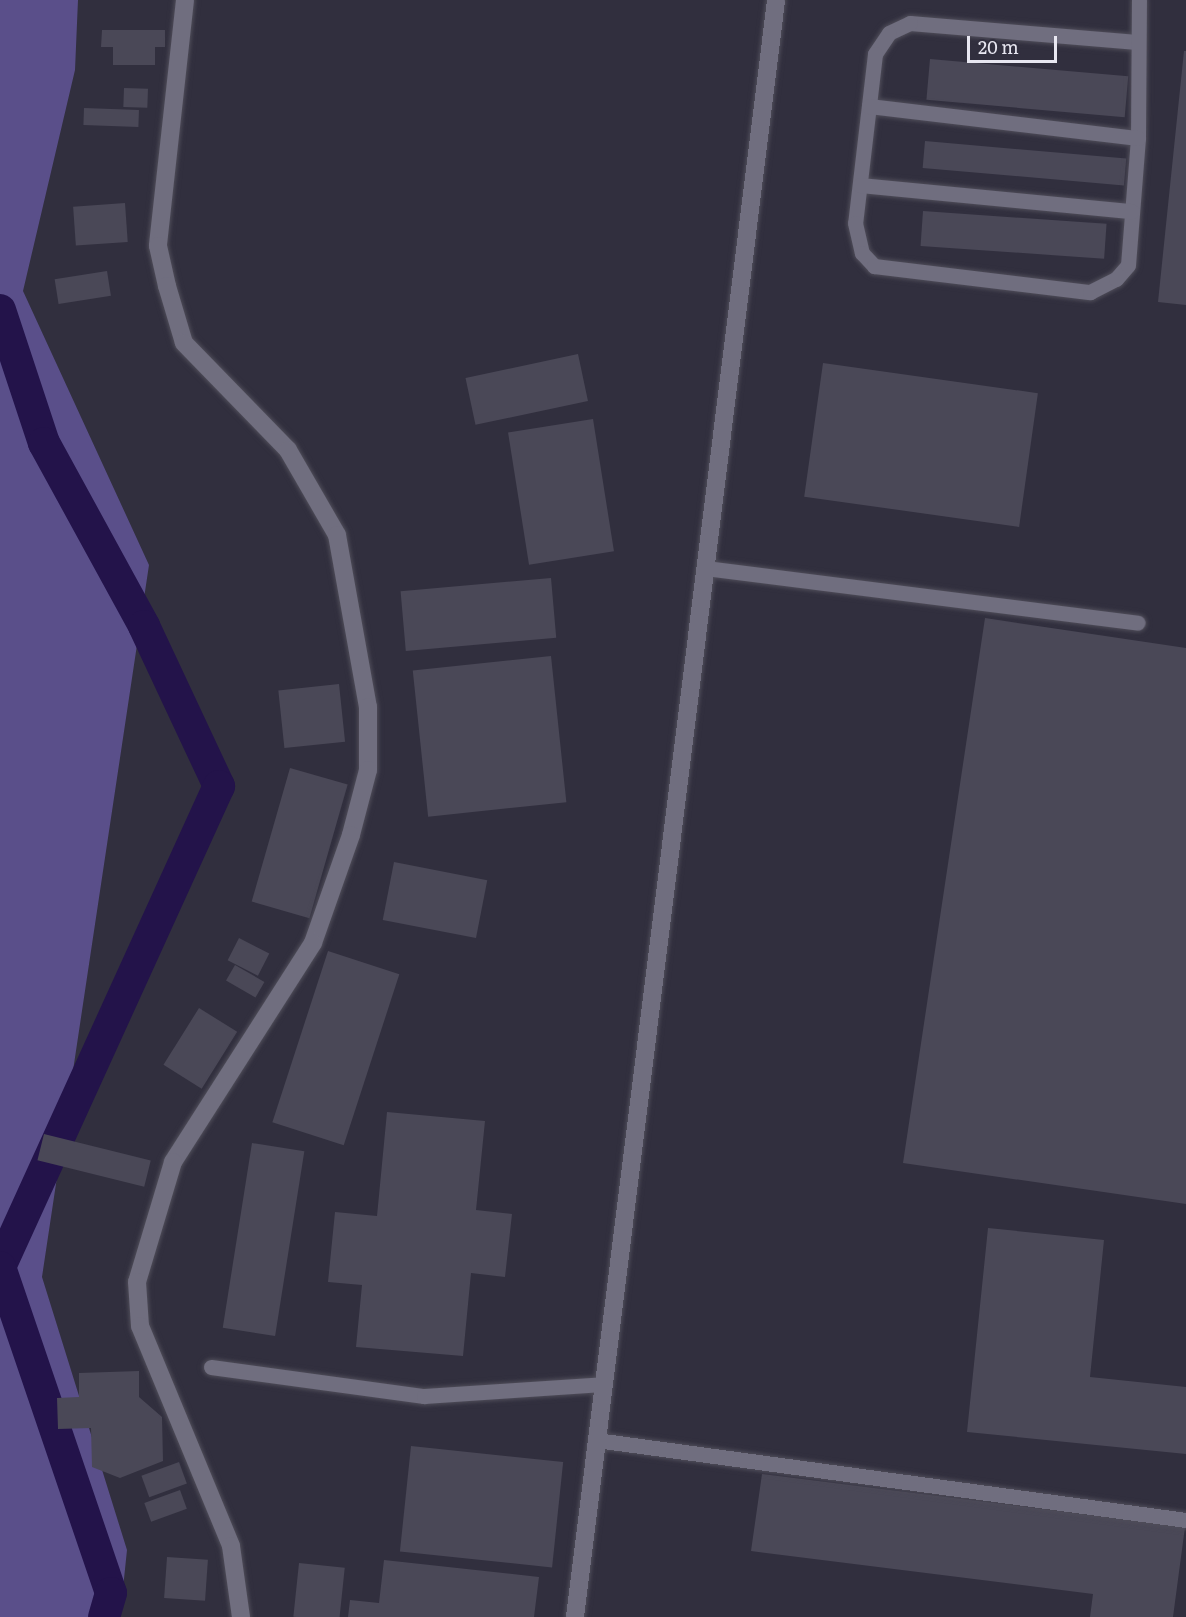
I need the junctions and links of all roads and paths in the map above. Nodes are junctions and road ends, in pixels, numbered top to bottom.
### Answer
1 (185, 0) edge
2 (776, 0) edge
3 (1138, 0) edge
4 (1137, 42) junction
5 (869, 106) junction
6 (1138, 138) junction
7 (860, 185) junction
8 (1132, 211) junction
9 (705, 568) junction
10 (1138, 623) dead end
11 (212, 1367) dead end
12 (603, 1384) junction
13 (596, 1440) junction
14 (1186, 1520) edge
15 (241, 1617) edge
16 (575, 1617) edge

1 - 15 street
2 - 9 street
3 - 4 lane
4 - 5 lane
4 - 6 lane
5 - 6 lane
5 - 7 lane
6 - 8 lane
7 - 8 lane
7 - 8 lane
9 - 10 lane
9 - 12 street
11 - 12 lane
12 - 13 street
13 - 14 lane
13 - 16 street

